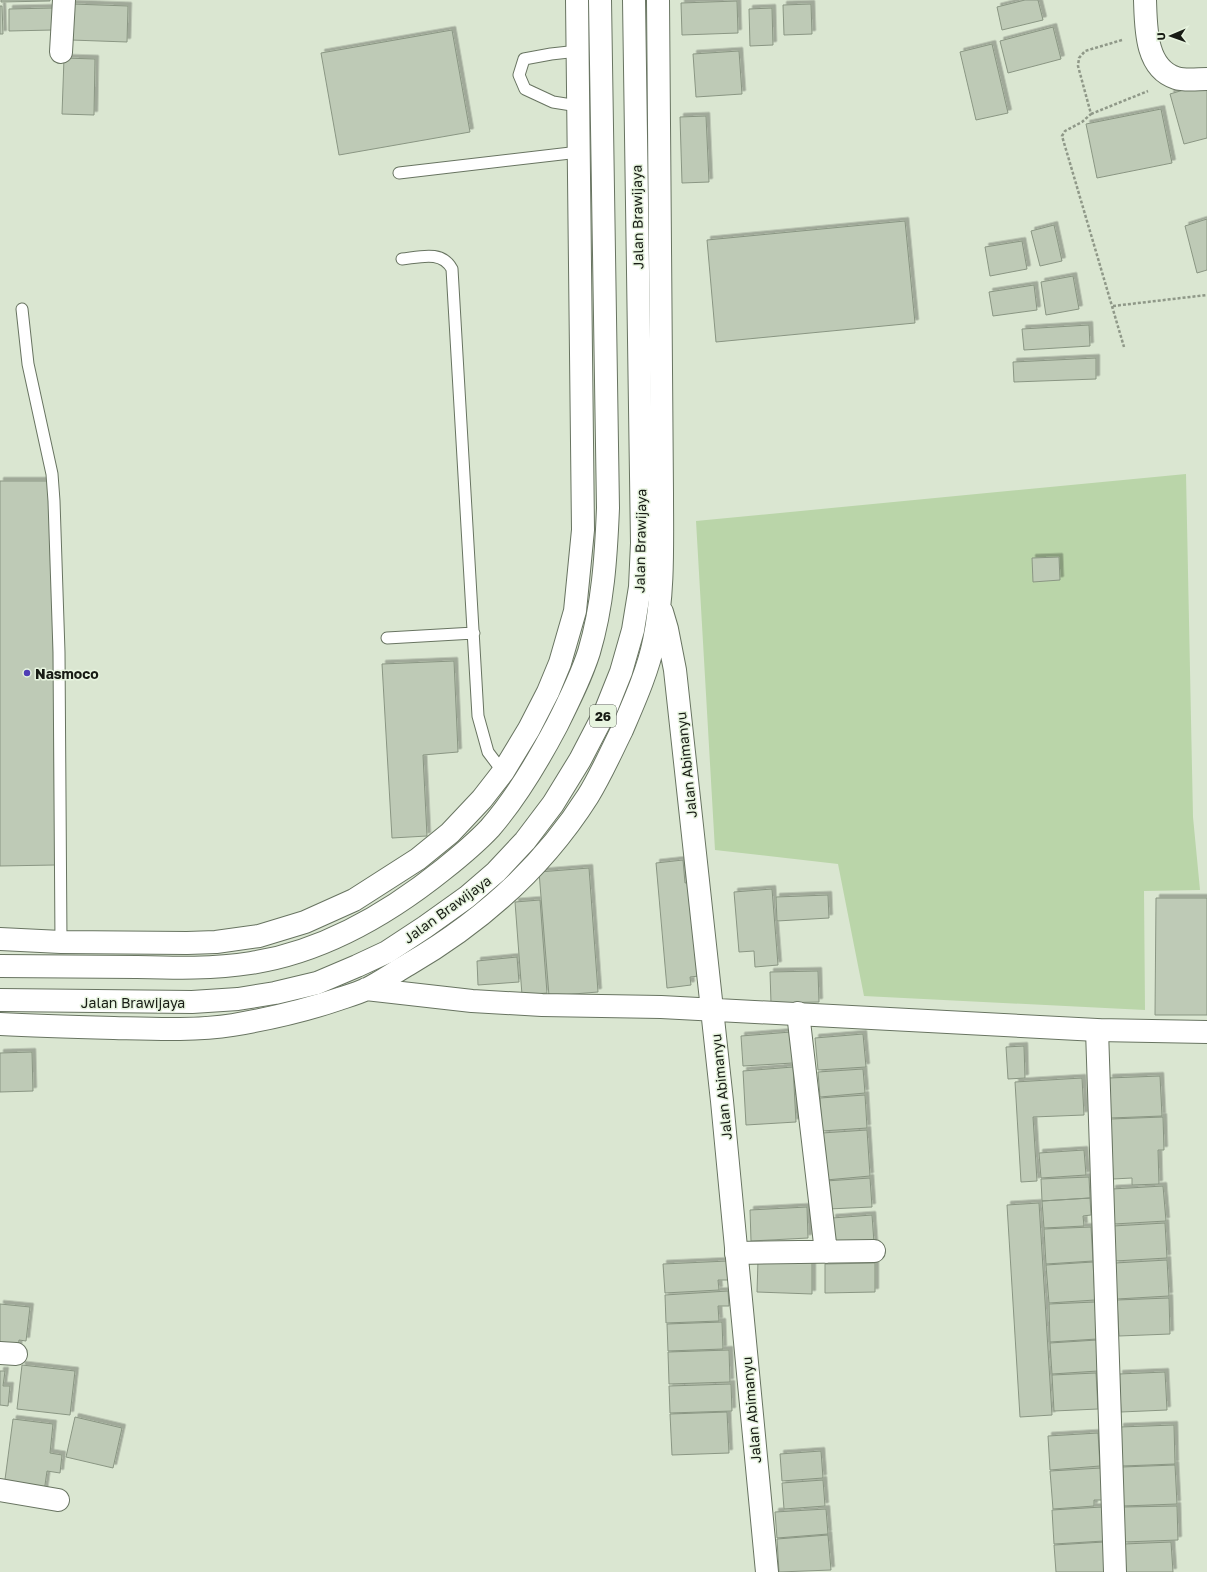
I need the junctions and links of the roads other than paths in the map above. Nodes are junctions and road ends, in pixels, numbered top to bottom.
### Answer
1 (64, 0) edge
2 (577, 0) edge
3 (600, 0) edge
4 (634, 0) edge
5 (658, 0) edge
6 (1145, 0) edge
7 (578, 51) junction
8 (61, 52) dead end
9 (1207, 79) edge
10 (578, 106) junction
11 (579, 152) junction
12 (399, 173) dead end
13 (402, 258) dead end
14 (22, 309) dead end
15 (660, 605) junction
16 (474, 633) junction
17 (387, 638) dead end
18 (503, 772) junction
19 (0, 939) edge
20 (61, 942) junction
21 (0, 966) edge
22 (366, 989) junction
23 (0, 1000) edge
24 (713, 1011) junction
25 (798, 1013) junction
26 (0, 1024) edge
27 (1097, 1030) junction
28 (1207, 1032) edge
29 (874, 1251) dead end
30 (826, 1252) junction
31 (736, 1253) junction
32 (0, 1490) edge
33 (58, 1500) dead end
34 (767, 1572) edge
35 (1115, 1572) edge

1 - 8 main road
2 - 7 main road
3 - 21 main road, 26
4 - 23 main road, Jalan Brawijaya / 26
5 - 15 main road
6 - 9 main road
7 - 10 main road
7 - 10 lane
10 - 11 main road
11 - 12 lane
11 - 18 main road
13 - 16 lane
14 - 20 lane
15 - 22 main road
15 - 24 main road, Jalan Abimanyu
16 - 17 lane
16 - 18 lane
18 - 20 main road
19 - 20 main road
22 - 24 main road
22 - 26 main road
24 - 25 main road
24 - 31 main road, Jalan Abimanyu
25 - 27 main road
25 - 30 main road
27 - 28 main road
27 - 35 main road
29 - 30 main road
30 - 31 main road
31 - 34 main road, Jalan Abimanyu
32 - 33 main road

